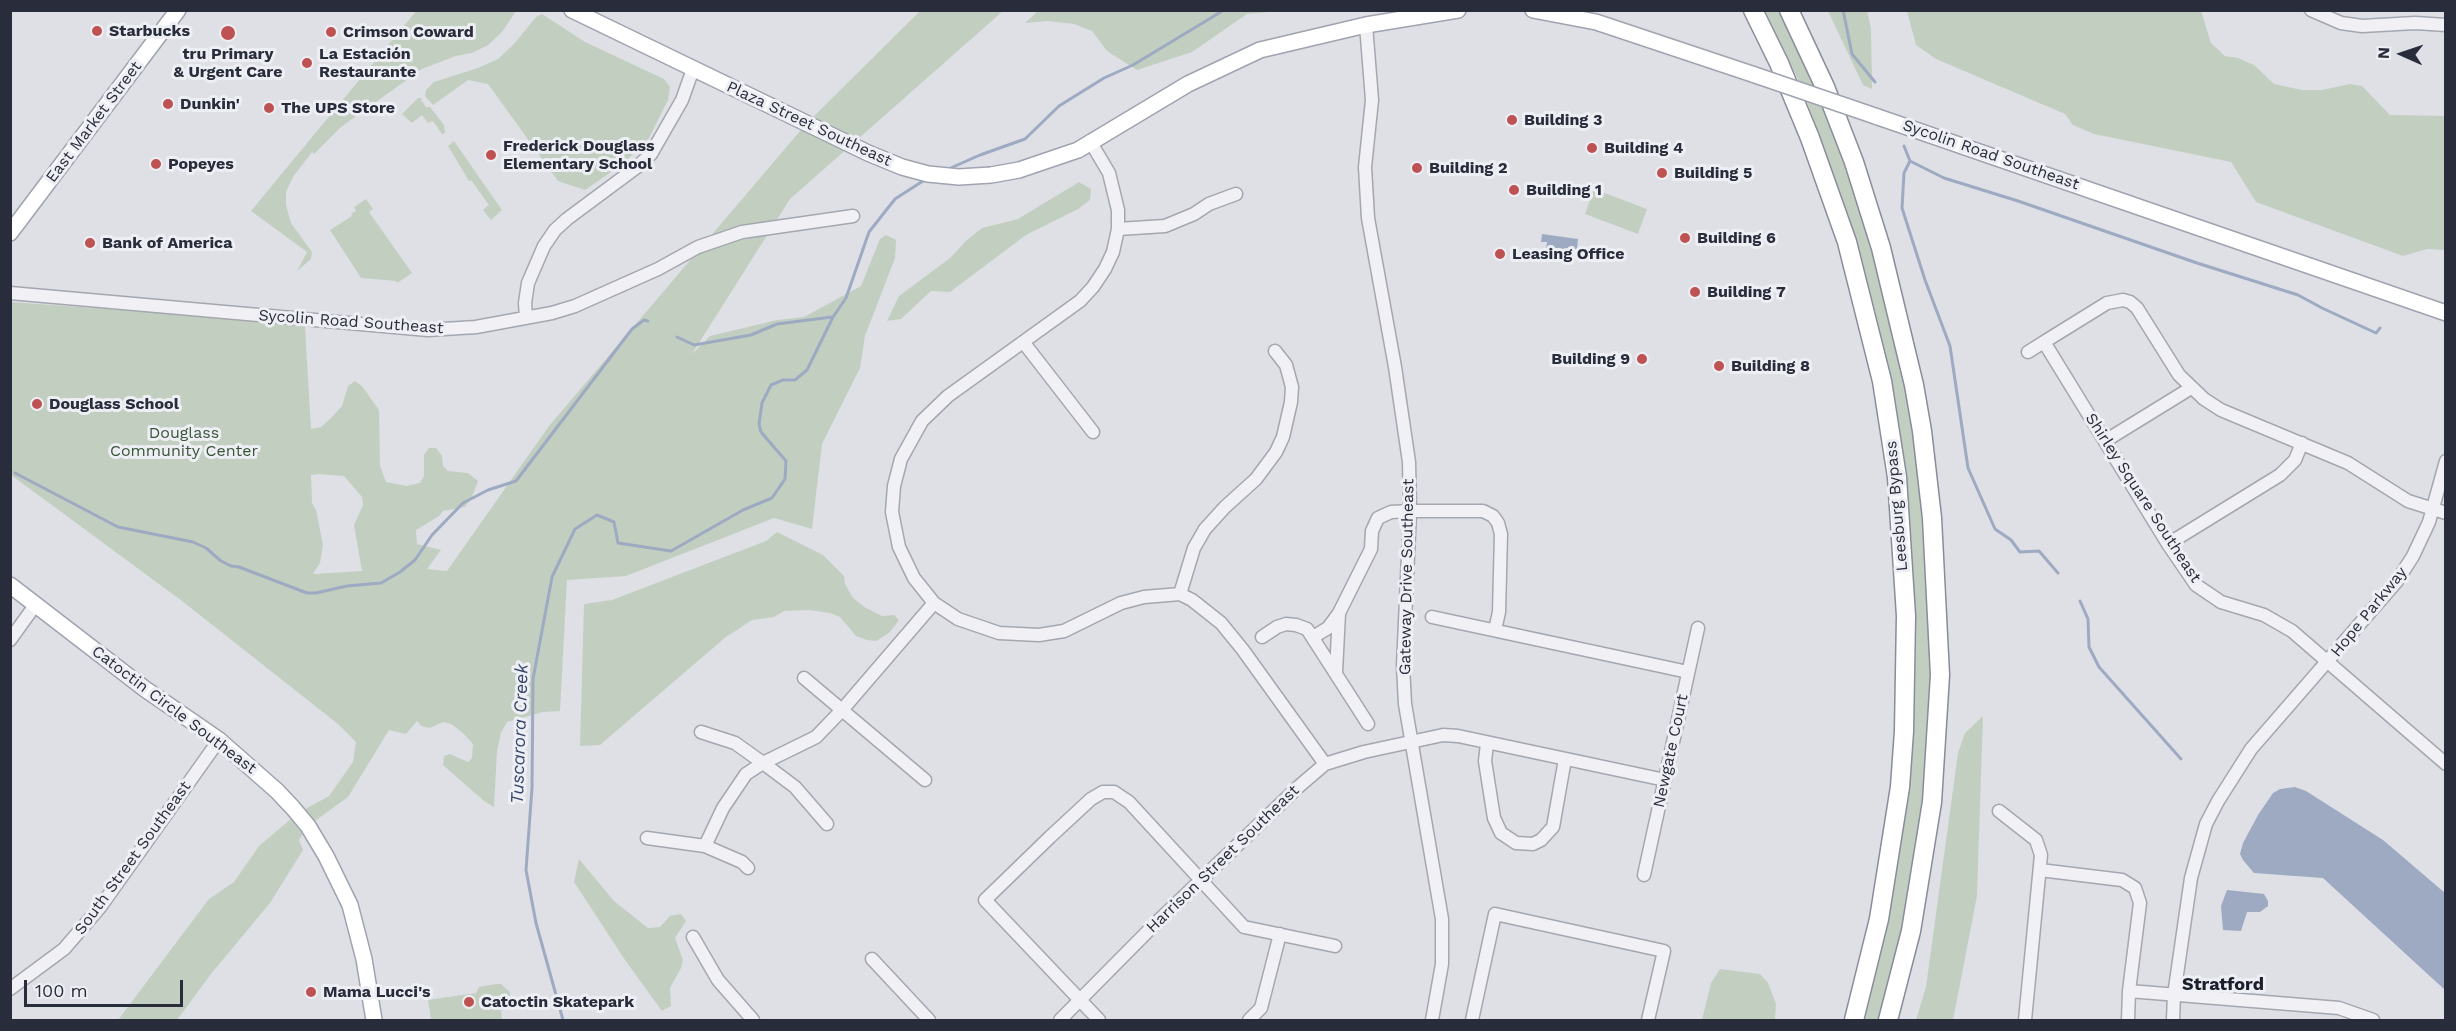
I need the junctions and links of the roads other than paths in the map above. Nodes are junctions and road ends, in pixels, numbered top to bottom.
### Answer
1 (178, 10) edge
2 (572, 10) edge
3 (1458, 10) edge
4 (1533, 10) edge
5 (1753, 10) edge
6 (1789, 10) edge
7 (2311, 10) edge
8 (1366, 25) junction
9 (2445, 25) edge
10 (693, 69) junction
11 (1090, 141) junction
12 (1236, 194) dead end
13 (853, 216) dead end
14 (1118, 229) junction
15 (10, 233) edge
16 (10, 293) edge
17 (2445, 313) edge
18 (526, 318) junction
19 (2044, 342) junction
20 (1024, 343) junction
21 (1275, 351) dead end
22 (2028, 352) dead end
23 (2191, 388) junction
24 (1093, 432) dead end
25 (2105, 441) junction
26 (2302, 443) junction
27 (2445, 461) edge
28 (1410, 511) junction
29 (2440, 512) edge
30 (2168, 544) junction
31 (10, 585) edge
32 (1180, 594) junction
33 (934, 603) junction
34 (36, 604) junction
35 (1339, 613) junction
36 (1431, 617) dead end
37 (1698, 628) dead end
38 (1495, 630) junction
39 (1313, 637) junction
40 (1262, 638) dead end
41 (10, 640) edge
42 (2328, 662) junction
43 (1336, 672) junction
44 (1688, 672) junction
45 (804, 678) dead end
46 (842, 710) junction
47 (1368, 724) dead end
48 (701, 732) dead end
49 (219, 740) junction
50 (1412, 742) junction
51 (1487, 744) junction
52 (1565, 759) junction
53 (763, 763) junction
54 (1325, 764) junction
55 (2445, 764) edge
56 (926, 780) dead end
57 (1665, 780) junction
58 (1999, 811) dead end
59 (827, 824) dead end
60 (647, 838) dead end
61 (705, 846) junction
62 (748, 868) dead end
63 (2040, 870) junction
64 (1644, 875) dead end
65 (1202, 879) junction
66 (1280, 934) junction
67 (693, 937) dead end
68 (1335, 946) dead end
69 (872, 959) dead end
70 (10, 989) edge
71 (2129, 992) junction
72 (2174, 994) junction
73 (1080, 1001) junction
74 (374, 1020) edge
75 (753, 1020) edge
76 (929, 1020) edge
77 (1060, 1020) edge
78 (1099, 1020) edge
79 (1249, 1020) edge
80 (1432, 1020) edge
81 (1472, 1020) edge
82 (1648, 1020) edge
83 (1854, 1020) edge
84 (1888, 1020) edge
85 (2025, 1020) edge
86 (2128, 1020) edge
87 (2173, 1020) edge
88 (2373, 1020) edge

1 - 15 main road, East Market Street
2 - 10 main road, Plaza Street Southeast
3 - 8 main road
4 - 17 main road, Sycolin Road Southeast, bridge
5 - 83 highway, Leesburg Bypass
6 - 84 highway, Leesburg Bypass
7 - 9 street
8 - 11 main road
8 - 28 street, Gateway Drive Southeast
10 - 11 main road, Plaza Street Southeast
10 - 18 street
11 - 14 street
12 - 14 street
13 - 18 street, Sycolin Road Southeast
14 - 20 street
16 - 18 street, Sycolin Road Southeast
19 - 22 street
19 - 23 street
19 - 25 street, Shirley Square Southeast
20 - 24 street
20 - 33 street
21 - 32 street
23 - 25 street
23 - 26 street
25 - 30 street, Shirley Square Southeast
26 - 29 street
26 - 30 street
27 - 29 street, Hope Parkway
28 - 35 street
28 - 38 street
28 - 50 street, Gateway Drive Southeast
29 - 42 street, Hope Parkway
30 - 42 street, Shirley Square Southeast
31 - 34 main road, Catoctin Circle Southeast
32 - 33 street
32 - 54 street
33 - 46 street
34 - 41 street
34 - 49 main road, Catoctin Circle Southeast
35 - 39 street
35 - 43 street
36 - 38 street
37 - 44 street, Newgate Court
38 - 44 street
39 - 40 street
39 - 43 street
42 - 55 street, Shirley Square Southeast
42 - 72 street, Hope Parkway
43 - 47 street
44 - 57 street, Newgate Court
45 - 46 street
46 - 53 street
46 - 56 street
48 - 53 street
49 - 70 street, South Street Southeast
49 - 74 main road, Catoctin Circle Southeast
50 - 51 street, Harrison Street Southeast
50 - 54 street, Harrison Street Southeast
50 - 80 street, Gateway Drive Southeast
51 - 52 street, Harrison Street Southeast
51 - 52 street
52 - 57 street, Harrison Street Southeast
53 - 59 street
53 - 61 street
54 - 65 street, Harrison Street Southeast
57 - 64 street, Newgate Court
58 - 63 street
60 - 61 street
61 - 62 street
63 - 71 street
63 - 85 street
65 - 66 street
65 - 73 street, Harrison Street Southeast
65 - 73 street
66 - 68 street
66 - 79 street
67 - 75 street
69 - 76 street
71 - 72 street
71 - 86 street
72 - 87 street, Hope Parkway
72 - 88 street
73 - 77 street, Harrison Street Southeast
73 - 78 street
81 - 82 street

